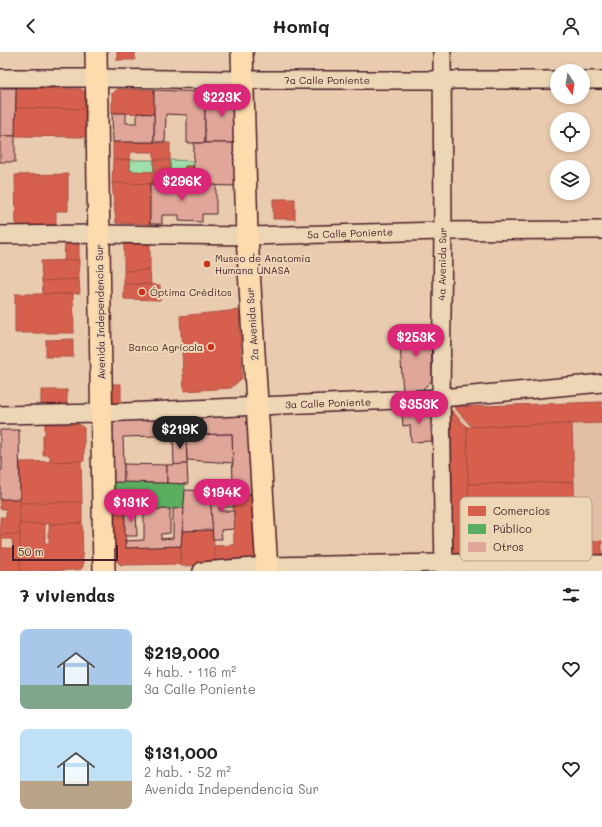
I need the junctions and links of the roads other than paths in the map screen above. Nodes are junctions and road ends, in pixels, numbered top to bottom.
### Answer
1 (96, 52) edge
2 (242, 52) edge
3 (442, 52) edge
4 (0, 78) edge
5 (97, 78) junction
6 (242, 80) junction
7 (442, 80) junction
8 (550, 80) edge
9 (590, 80) edge
10 (602, 80) edge
11 (602, 230) edge
12 (443, 231) junction
13 (99, 234) junction
14 (0, 236) edge
15 (247, 236) junction
16 (602, 383) edge
17 (441, 398) junction
18 (258, 406) junction
19 (101, 413) junction
20 (0, 415) edge
21 (602, 564) edge
22 (444, 567) edge
23 (267, 569) edge
24 (104, 571) edge
25 (202, 571) edge

1 - 5 main road, Avenida Independencia Sur
2 - 6 main road, 2a Avenida Sur
3 - 7 street, 4a Avenida Sur
4 - 5 street, 7a Calle Poniente
5 - 6 street, 7a Calle Poniente
5 - 13 main road, Avenida Independencia Sur
6 - 7 street, 7a Calle Poniente
6 - 15 main road, 2a Avenida Sur
7 - 8 street, 7a Calle Poniente
7 - 12 street, 4a Avenida Sur
9 - 10 street
11 - 12 street, 5a Calle Poniente
12 - 15 street, 5a Calle Poniente
12 - 17 street, 4a Avenida Sur
13 - 14 street, 5a Calle Poniente
13 - 15 street, 5a Calle Poniente
13 - 19 main road, Avenida Independencia Sur
15 - 18 main road, 2a Avenida Sur
16 - 17 street, 3a Calle Poniente
17 - 18 street, 3a Calle Poniente
17 - 22 street, 4a Avenida Sur
18 - 19 street, 3a Calle Poniente
18 - 23 main road, 2a Avenida Sur
19 - 20 street, 3a Calle Poniente
19 - 24 main road, Avenida Independencia Sur
21 - 22 street
22 - 23 street
23 - 25 street

